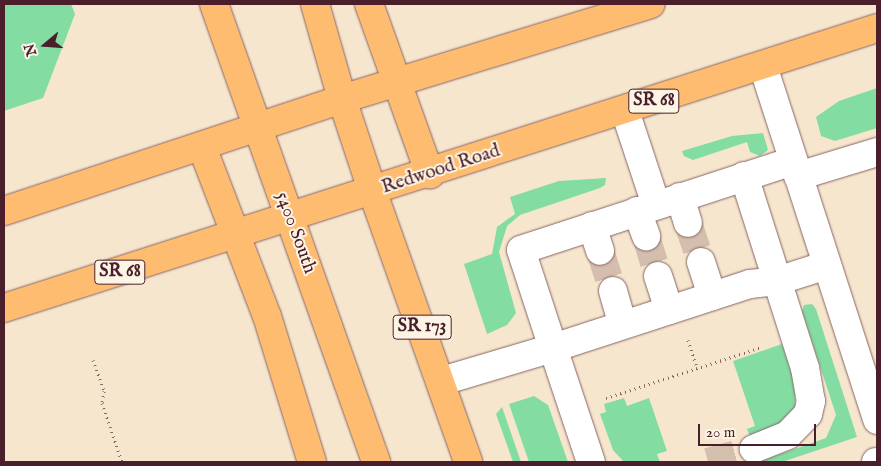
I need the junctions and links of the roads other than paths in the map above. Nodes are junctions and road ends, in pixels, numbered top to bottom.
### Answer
1 (214, 4) edge
2 (315, 4) edge
3 (369, 4) edge
4 (651, 4) edge
5 (877, 28) edge
6 (763, 66) junction
7 (398, 84) junction
8 (342, 99) junction
9 (625, 110) junction
10 (257, 128) junction
11 (202, 147) junction
12 (877, 152) edge
13 (795, 169) junction
14 (430, 174) junction
15 (744, 176) junction
16 (373, 193) junction
17 (4, 211) edge
18 (655, 212) junction
19 (290, 218) junction
20 (688, 222) dead end
21 (236, 235) junction
22 (701, 262) tunnel mouth
23 (827, 264) junction
24 (658, 276) tunnel mouth
25 (778, 280) junction
26 (613, 290) tunnel mouth
27 (712, 296) junction
28 (4, 308) edge
29 (669, 310) junction
30 (623, 325) junction
31 (553, 348) junction
32 (442, 381) junction
33 (877, 420) edge
34 (754, 448) tunnel mouth
35 (312, 462) edge
36 (376, 462) edge
37 (468, 462) edge
38 (591, 462) edge

1 - 10 main road, 5400 South
2 - 8 main road, SR 173
3 - 7 main road
4 - 7 main road
5 - 6 main road, Redwood Road / SR 68
6 - 9 main road, Redwood Road / SR 68
6 - 13 lane
7 - 8 main road
7 - 14 main road
8 - 10 main road
8 - 16 main road, SR 173
9 - 14 main road, Redwood Road / SR 68
9 - 18 lane
10 - 11 main road
10 - 19 main road, 5400 South
11 - 17 main road
11 - 21 main road
12 - 13 lane
13 - 15 lane
13 - 23 lane
14 - 16 main road, Redwood Road / SR 68
15 - 18 lane
15 - 25 lane
16 - 19 main road, Redwood Road / SR 68
16 - 32 main road, SR 173
18 - 20 lane
18 - 31 lane
19 - 21 main road, Redwood Road / SR 68
19 - 36 main road, 5400 South
21 - 28 main road, Redwood Road / SR 68
21 - 35 main road
22 - 27 lane
23 - 25 lane
23 - 33 lane
24 - 29 lane
25 - 27 lane
25 - 34 lane
26 - 30 lane
27 - 29 lane
29 - 30 lane
30 - 31 lane
31 - 32 lane
31 - 38 lane
32 - 37 main road, SR 173

